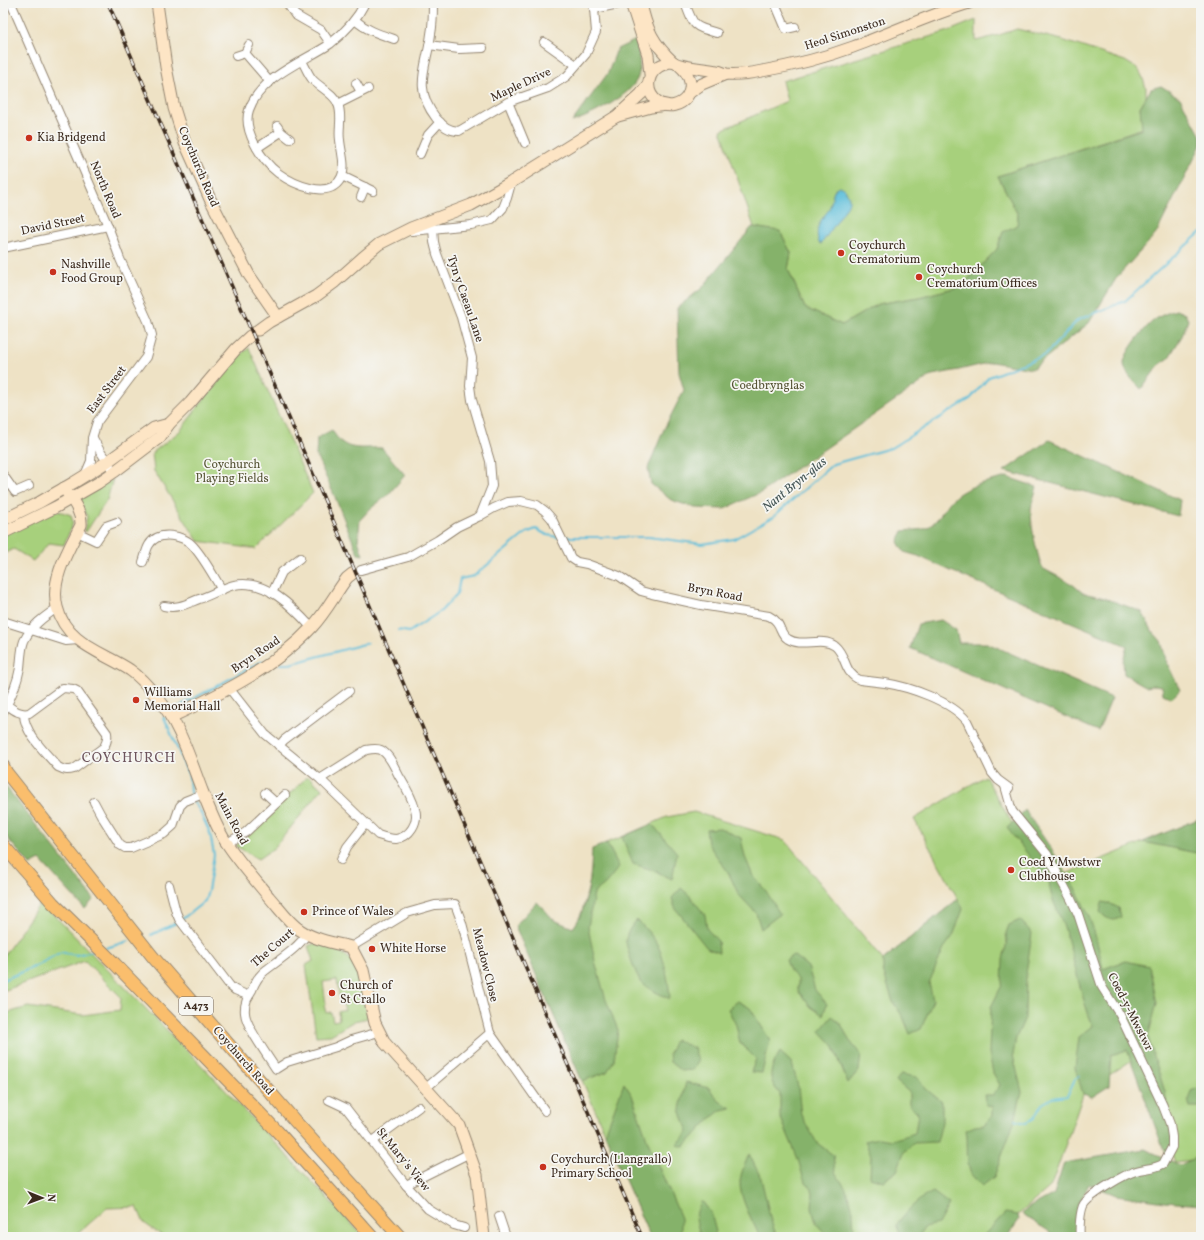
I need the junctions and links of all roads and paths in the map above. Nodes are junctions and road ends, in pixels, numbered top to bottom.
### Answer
1 (11, 3) edge
2 (157, 3) edge
3 (287, 3) edge
4 (365, 3) edge
5 (433, 3) edge
6 (624, 3) edge
7 (631, 3) edge
8 (641, 3) edge
9 (685, 3) edge
10 (775, 3) edge
11 (969, 3) edge
12 (593, 6) edge
13 (355, 20) junction
14 (795, 27) dead end
15 (717, 33) dead end
16 (394, 39) dead end
17 (544, 42) dead end
18 (330, 43) junction
19 (249, 45) dead end
20 (429, 45) junction
21 (483, 48) dead end
22 (245, 53) junction
23 (236, 56) dead end
24 (302, 61) junction
25 (676, 64) junction
26 (576, 65) junction
27 (726, 74) junction
28 (649, 80) junction
29 (270, 82) junction
30 (356, 83) dead end
31 (689, 93) junction
32 (508, 102) junction
33 (338, 104) junction
34 (666, 106) junction
35 (617, 116) junction
36 (440, 122) junction
37 (290, 139) dead end
38 (526, 143) dead end
39 (257, 148) junction
40 (420, 154) dead end
41 (342, 176) junction
42 (512, 180) junction
43 (361, 197) dead end
44 (108, 226) junction
45 (433, 228) junction
46 (403, 232) junction
47 (3, 248) edge
48 (278, 317) junction
49 (148, 321) joint
50 (169, 424) junction
51 (92, 438) junction
52 (107, 462) junction
53 (114, 472) junction
54 (3, 475) edge
55 (84, 475) junction
56 (29, 486) dead end
57 (64, 488) junction
58 (70, 498) junction
59 (480, 516) junction
60 (3, 520) edge
61 (117, 522) dead end
62 (77, 532) junction
63 (3, 533) edge
64 (300, 558) dead end
65 (143, 562) dead end
66 (357, 572) joint
67 (222, 590) junction
68 (272, 592) junction
69 (164, 606) dead end
70 (57, 608) junction
71 (3, 621) edge
72 (312, 628) junction
73 (31, 630) junction
74 (78, 640) junction
75 (229, 688) junction
76 (349, 691) dead end
77 (5, 708) edge
78 (24, 714) junction
79 (172, 717) junction
80 (279, 746) junction
81 (3, 766) edge
82 (320, 779) junction
83 (1007, 787) joint
84 (265, 793) dead end
85 (285, 795) dead end
86 (196, 797) junction
87 (94, 802) dead end
88 (276, 803) junction
89 (365, 824) junction
90 (227, 844) junction
91 (3, 845) edge
92 (341, 860) dead end
93 (169, 885) dead end
94 (307, 934) junction
95 (351, 948) junction
96 (248, 996) junction
97 (379, 1032) junction
98 (490, 1033) junction
99 (426, 1088) junction
100 (329, 1100) dead end
101 (419, 1107) dead end
102 (545, 1111) dead end
103 (372, 1141) junction
104 (470, 1153) junction
105 (406, 1185) junction
106 (499, 1216) dead end
107 (464, 1228) dead end
108 (372, 1237) edge
109 (400, 1237) edge
110 (484, 1237) edge
111 (506, 1237) edge
112 (1080, 1237) edge

1 - 44 street, North Road
2 - 48 street, Coychurch Road
3 - 18 street
4 - 13 street
5 - 20 street, Maple Drive
6 - 12 street
7 - 28 street
8 - 25 street
9 - 15 street
10 - 14 street
11 - 27 street, Heol Simonston
12 - 26 street, Maple Drive
13 - 16 street
13 - 18 street
17 - 26 street
18 - 24 street
19 - 22 street
20 - 21 street
20 - 36 street, Maple Drive
22 - 23 street
22 - 29 street
24 - 29 street
24 - 33 street
25 - 27 street, Heol Simonston
25 - 28 street
25 - 31 street
26 - 32 street, Maple Drive
27 - 31 street, Heol Simonston
28 - 34 street
28 - 35 street
29 - 39 street
30 - 33 street
31 - 34 street
32 - 36 street, Maple Drive
32 - 38 street
33 - 41 street
34 - 35 street
35 - 42 street
36 - 40 street
37 - 39 street
39 - 41 street
41 - 43 street
42 - 45 street
42 - 46 street
44 - 47 street, David Street
44 - 49 street, North Road
45 - 46 street
45 - 59 street, Tyn y Caeau Lane
46 - 48 street
48 - 50 street
49 - 51 street, East Street
50 - 52 street
50 - 53 street
51 - 52 street
51 - 55 street, East Street
52 - 53 street
52 - 55 street
53 - 58 street
54 - 56 street
55 - 57 street
57 - 58 street
57 - 60 street
58 - 62 street
58 - 63 street
59 - 66 street, Bryn Road
59 - 83 street, Bryn Road
61 - 62 street
62 - 70 street
64 - 68 street
65 - 67 street
66 - 72 street, Bryn Road
67 - 68 street
67 - 69 street
68 - 72 street
70 - 73 street
70 - 74 street, Main Road
71 - 73 street
72 - 75 street, Bryn Road
73 - 74 street
73 - 77 street
74 - 79 street, Main Road
75 - 79 street, Bryn Road
75 - 80 street
76 - 80 street
77 - 78 street
78 - 78 street
79 - 86 street, Main Road
80 - 82 street
81 - 109 main road, Coychurch Road / A473
82 - 89 street
82 - 89 street
83 - 112 street, Coed-y-Mwstwr
84 - 88 street
85 - 88 street
86 - 87 street
86 - 90 street, Main Road
88 - 90 street
89 - 92 street
90 - 94 street, Main Road
91 - 108 main road, Coychurch Road / A473
93 - 96 street
94 - 95 street, The Court
94 - 96 street, The Court
95 - 97 street
95 - 98 street, Meadow Close
96 - 97 street, The Court
97 - 99 street
98 - 99 street
98 - 102 street, Meadow Close
99 - 104 street
100 - 103 street, St Mary's View
101 - 103 street
103 - 105 street, St Mary's View
104 - 105 street
104 - 110 street
105 - 107 street, St Mary's View
106 - 111 street

